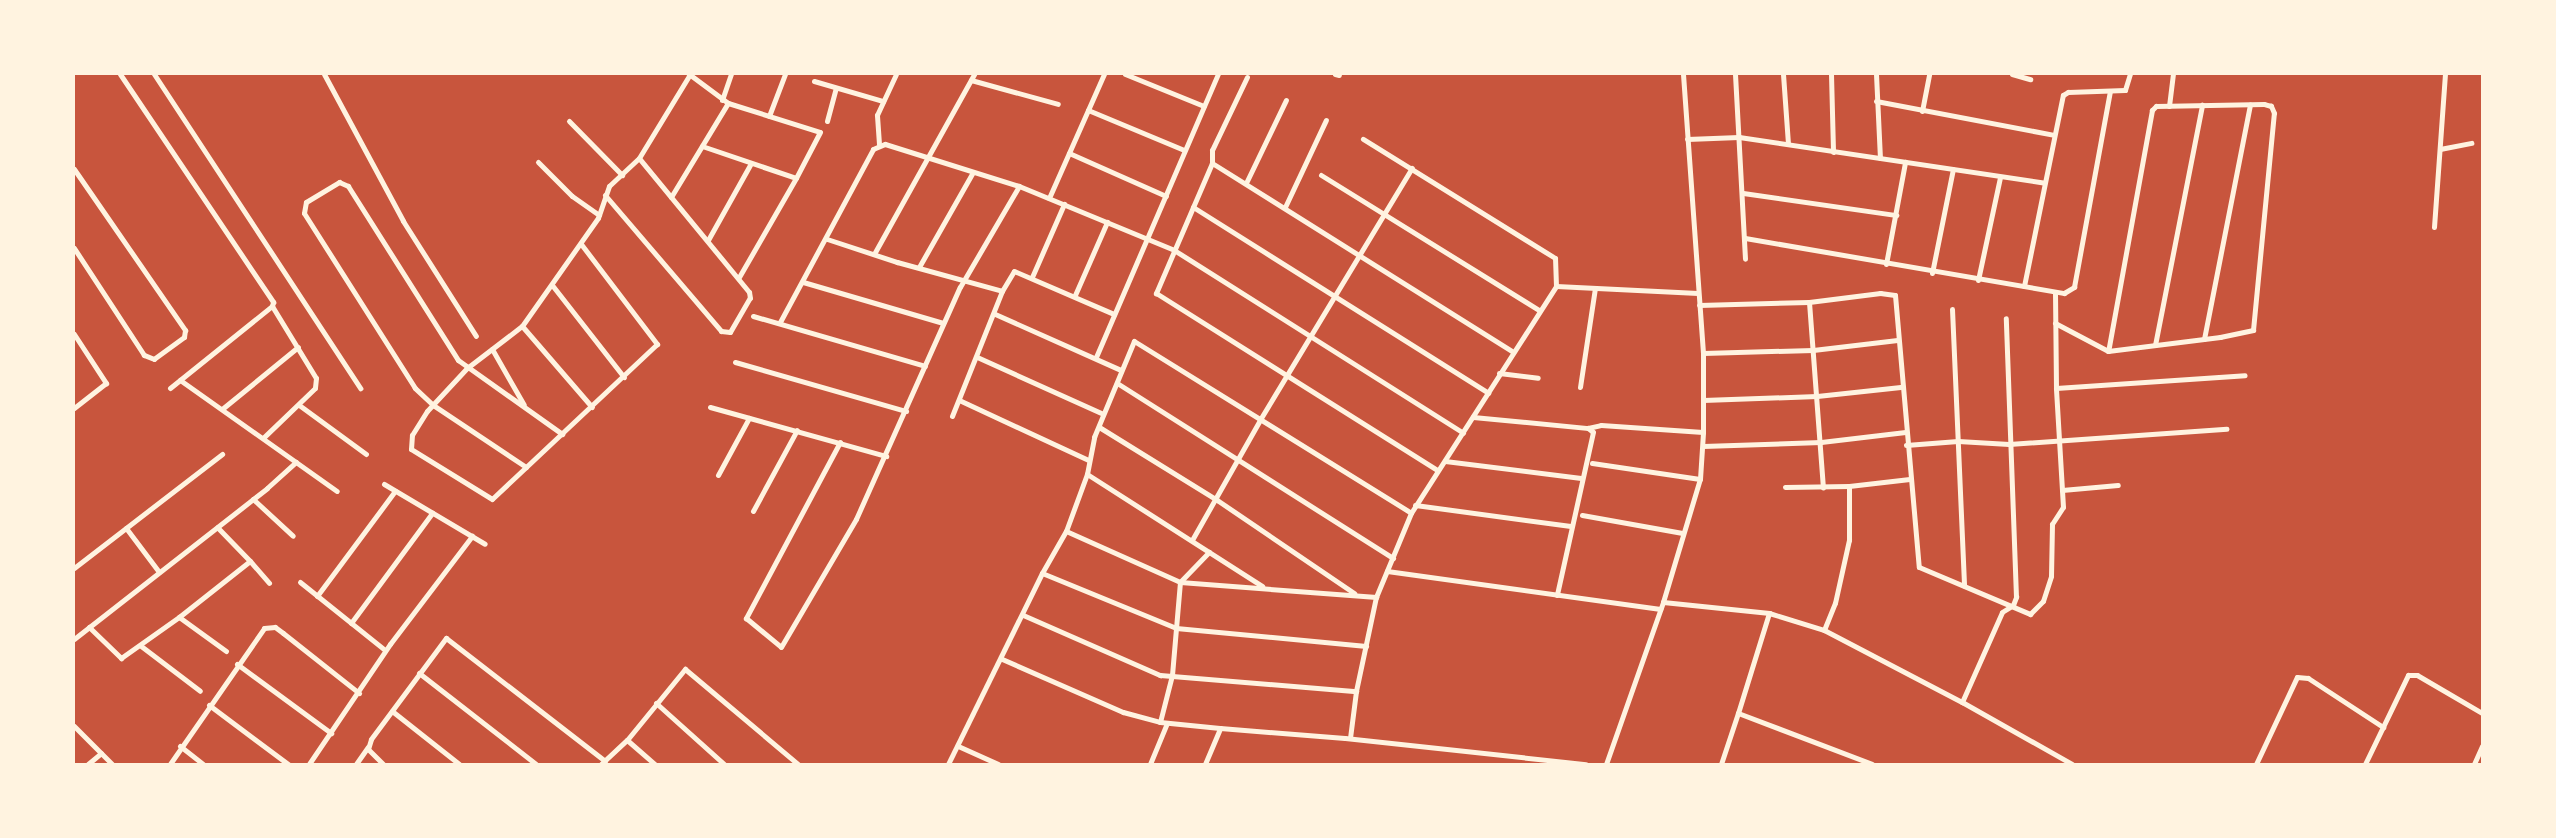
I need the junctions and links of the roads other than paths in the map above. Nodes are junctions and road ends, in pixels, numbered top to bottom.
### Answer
1 (121, 74) edge
2 (154, 74) edge
3 (324, 74) edge
4 (690, 74) edge
5 (731, 74) edge
6 (785, 74) edge
7 (896, 74) edge
8 (974, 74) edge
9 (1104, 74) edge
10 (1125, 74) edge
11 (1218, 74) edge
12 (1683, 74) edge
13 (1735, 74) edge
14 (1783, 74) edge
15 (1831, 74) edge
16 (1875, 74) edge
17 (1929, 74) edge
18 (2012, 74) edge
19 (2130, 74) edge
20 (2173, 74) edge
21 (2445, 74) edge
22 (1247, 77) dead end
23 (2030, 79) dead end
24 (971, 80) junction
25 (814, 81) dead end
26 (836, 88) junction
27 (2110, 91) junction
28 (1286, 100) dead end
29 (883, 101) junction
30 (1876, 101) junction
31 (725, 102) junction
32 (1058, 104) dead end
33 (2250, 104) junction
34 (2202, 105) junction
35 (1204, 106) junction
36 (2169, 106) junction
37 (1088, 110) junction
38 (1922, 111) junction
39 (769, 116) junction
40 (1326, 120) dead end
41 (569, 121) dead end
42 (827, 121) dead end
43 (2054, 135) junction
44 (1739, 136) junction
45 (1363, 139) dead end
46 (1687, 139) junction
47 (879, 144) junction
48 (1787, 144) junction
49 (2471, 144) dead end
50 (702, 146) junction
51 (2440, 149) junction
52 (1184, 150) junction
53 (1833, 152) junction
54 (1069, 153) junction
55 (639, 158) junction
56 (927, 158) junction
57 (1880, 158) junction
58 (538, 162) dead end
59 (1905, 162) junction
60 (751, 163) junction
61 (1212, 163) junction
62 (1412, 168) junction
63 (74, 169) edge
64 (1953, 169) junction
65 (973, 172) junction
66 (622, 175) junction
67 (1321, 175) dead end
68 (2000, 177) junction
69 (796, 178) junction
70 (1246, 183) junction
71 (2045, 183) junction
72 (1019, 186) junction
73 (1743, 192) junction
74 (605, 195) junction
75 (1166, 196) junction
76 (671, 197) junction
77 (1049, 198) junction
78 (1064, 204) junction
79 (1194, 207) junction
80 (1285, 207) junction
81 (599, 215) junction
82 (1382, 215) junction
83 (1896, 215) junction
84 (1107, 222) junction
85 (2434, 228) dead end
86 (1147, 238) junction
87 (1745, 238) junction
88 (827, 239) junction
89 (708, 240) junction
90 (581, 244) junction
91 (74, 248) edge
92 (1174, 250) junction
93 (1360, 253) junction
94 (874, 254) junction
95 (1745, 259) dead end
96 (1886, 264) junction
97 (919, 267) junction
98 (1932, 273) junction
99 (1032, 276) junction
100 (739, 277) junction
101 (966, 279) junction
102 (1978, 280) junction
103 (803, 282) junction
104 (552, 285) junction
105 (1556, 286) junction
106 (2024, 286) junction
107 (1595, 288) junction
108 (1002, 291) junction
109 (2055, 292) junction
110 (1698, 293) junction
111 (1336, 294) junction
112 (1075, 295) junction
113 (1809, 303) junction
114 (1699, 304) junction
115 (272, 306) junction
116 (1952, 309) dead end
117 (1539, 310) junction
118 (995, 314) junction
119 (1114, 314) junction
120 (753, 316) dead end
121 (2006, 318) dead end
122 (780, 323) junction
123 (2056, 323) junction
124 (943, 324) junction
125 (522, 326) junction
126 (74, 334) edge
127 (1310, 335) junction
128 (476, 336) dead end
129 (2204, 339) junction
130 (1897, 340) junction
131 (2155, 345) junction
132 (298, 347) junction
133 (492, 349) junction
134 (1813, 350) junction
135 (1513, 352) junction
136 (2108, 352) junction
137 (1703, 353) junction
138 (977, 357) junction
139 (1096, 357) junction
140 (735, 362) dead end
141 (925, 366) junction
142 (467, 368) junction
143 (1121, 370) junction
144 (1499, 373) junction
145 (2245, 375) dead end
146 (624, 377) junction
147 (1286, 378) junction
148 (1538, 378) dead end
149 (180, 380) junction
150 (1117, 383) junction
151 (1580, 387) dead end
152 (1901, 387) junction
153 (170, 388) dead end
154 (360, 388) dead end
155 (2056, 388) junction
156 (1488, 393) junction
157 (1817, 397) junction
158 (959, 400) junction
159 (1703, 400) junction
160 (299, 405) junction
161 (433, 405) junction
162 (592, 407) junction
163 (710, 407) dead end
164 (74, 408) edge
165 (525, 408) junction
166 (222, 409) junction
167 (906, 411) junction
168 (1103, 414) junction
169 (952, 416) dead end
170 (1474, 417) junction
171 (749, 418) junction
172 (1261, 418) junction
173 (1099, 427) junction
174 (1590, 429) junction
175 (2227, 429) dead end
176 (797, 430) junction
177 (1703, 432) junction
178 (1905, 432) junction
179 (1463, 433) junction
180 (562, 434) junction
181 (263, 438) junction
182 (2060, 438) junction
183 (1958, 441) junction
184 (840, 442) junction
185 (1821, 442) junction
186 (2009, 443) junction
187 (1906, 445) junction
188 (1703, 446) junction
189 (222, 454) dead end
190 (366, 454) dead end
191 (886, 456) junction
192 (1239, 457) junction
193 (1088, 460) junction
194 (1445, 461) junction
195 (296, 462) junction
196 (1592, 464) dead end
197 (526, 467) junction
198 (1437, 470) junction
199 (1087, 474) junction
200 (718, 475) dead end
201 (1581, 478) junction
202 (1700, 479) junction
203 (1910, 480) junction
204 (384, 484) dead end
205 (1849, 485) junction
206 (2118, 485) dead end
207 (1785, 486) dead end
208 (1823, 487) junction
209 (2062, 490) junction
210 (337, 491) dead end
211 (395, 491) junction
212 (254, 499) junction
213 (1217, 500) junction
214 (1415, 505) junction
215 (753, 511) dead end
216 (432, 513) junction
217 (1411, 513) junction
218 (1582, 515) dead end
219 (1571, 526) junction
220 (217, 527) junction
221 (126, 528) junction
222 (1066, 531) junction
223 (1682, 533) junction
224 (293, 536) dead end
225 (472, 536) junction
226 (1192, 540) junction
227 (485, 544) dead end
228 (1209, 552) junction
229 (1393, 558) junction
230 (250, 561) junction
231 (74, 568) edge
232 (1387, 571) junction
233 (159, 572) junction
234 (1042, 573) junction
235 (300, 582) dead end
236 (1180, 582) junction
237 (269, 583) dead end
238 (1964, 586) junction
239 (1264, 587) junction
240 (1356, 595) junction
241 (1557, 595) junction
242 (317, 596) junction
243 (1376, 597) junction
244 (1663, 602) junction
245 (2008, 608) junction
246 (1660, 609) junction
247 (1769, 613) junction
248 (1023, 615) junction
249 (179, 617) junction
250 (351, 623) junction
251 (89, 627) junction
252 (1177, 628) junction
253 (1825, 630) junction
254 (74, 639) edge
255 (141, 646) junction
256 (1366, 646) junction
257 (386, 650) junction
258 (226, 651) dead end
259 (1002, 659) junction
260 (237, 664) junction
261 (419, 673) junction
262 (1172, 675) junction
263 (200, 691) dead end
264 (1356, 691) junction
265 (359, 693) junction
266 (1962, 702) junction
267 (656, 703) junction
268 (209, 705) junction
269 (392, 711) junction
270 (1738, 713) junction
271 (2483, 713) edge
272 (1164, 722) junction
273 (74, 726) edge
274 (2382, 727) junction
275 (1220, 728) junction
276 (331, 733) junction
277 (1350, 738) junction
278 (626, 740) junction
279 (180, 746) junction
280 (958, 746) junction
281 (2483, 746) edge
282 (368, 747) junction
283 (101, 753) junction
284 (603, 763) edge
285 (1869, 764) edge
286 (88, 765) edge
287 (112, 765) edge
288 (170, 765) edge
289 (202, 765) edge
290 (288, 765) edge
291 (309, 765) edge
292 (356, 765) edge
293 (383, 765) edge
294 (459, 765) edge
295 (536, 765) edge
296 (655, 765) edge
297 (724, 765) edge
298 (798, 765) edge
299 (948, 765) edge
300 (998, 765) edge
301 (1150, 765) edge
302 (1205, 765) edge
303 (1586, 765) edge
304 (1606, 765) edge
305 (1721, 765) edge
306 (2072, 765) edge
307 (2256, 765) edge
308 (2364, 765) edge
309 (2474, 765) edge

1 - 115 street
2 - 154 street
3 - 128 street
4 - 31 street
4 - 55 street
5 - 31 street
6 - 39 street
7 - 29 street
8 - 24 street
9 - 37 street
10 - 35 street
11 - 35 street
12 - 46 street
13 - 44 street
14 - 48 street
15 - 53 street
16 - 30 street
17 - 38 street
18 - 23 street
19 - 27 street
20 - 36 street
21 - 51 street
22 - 61 street
24 - 32 street
24 - 56 street
25 - 26 street
26 - 29 street
26 - 42 street
27 - 43 street
27 - 109 street
28 - 70 street
29 - 47 street
30 - 38 street
30 - 57 street
31 - 39 street
31 - 50 street
33 - 34 street
33 - 129 street
33 - 129 street
34 - 36 street
34 - 131 street
35 - 52 street
36 - 136 street
37 - 52 street
37 - 54 street
38 - 43 street
39 - 69 street
40 - 80 street
41 - 66 street
43 - 71 street
44 - 46 street
44 - 48 street
44 - 73 street
45 - 62 street
46 - 110 street
47 - 56 street
47 - 88 street
48 - 53 street
49 - 51 street
50 - 60 street
50 - 76 street
51 - 85 street
52 - 75 street
53 - 57 street
54 - 75 street
54 - 77 street
55 - 66 street
55 - 76 street
56 - 65 street
56 - 94 street
57 - 59 street
58 - 81 street
59 - 64 street
59 - 83 street
60 - 69 street
60 - 89 street
61 - 70 street
61 - 79 street
62 - 82 street
62 - 105 street
63 - 91 street
64 - 68 street
64 - 98 street
65 - 72 street
65 - 97 street
66 - 74 street
67 - 82 street
68 - 71 street
68 - 102 street
69 - 100 street
70 - 80 street
71 - 106 street
72 - 77 street
72 - 101 street
73 - 83 street
73 - 87 street
74 - 81 street
74 - 100 street
75 - 86 street
76 - 89 street
77 - 78 street
78 - 84 street
78 - 99 street
79 - 92 street
79 - 111 street
80 - 93 street
81 - 90 street
82 - 93 street
82 - 117 street
83 - 96 street
84 - 86 street
84 - 112 street
86 - 92 street
86 - 119 street
87 - 95 street
87 - 96 street
88 - 94 street
88 - 103 street
89 - 100 street
90 - 104 street
90 - 146 street
92 - 127 street
92 - 147 street
93 - 111 street
93 - 135 street
94 - 97 street
96 - 98 street
97 - 101 street
98 - 102 street
99 - 108 street
99 - 112 street
101 - 108 street
101 - 124 street
102 - 106 street
103 - 122 street
103 - 124 street
104 - 125 street
104 - 146 street
105 - 107 street
105 - 117 street
106 - 109 street
107 - 110 street
107 - 151 street
108 - 118 street
109 - 123 street
110 - 114 street
111 - 127 street
111 - 156 street
112 - 119 street
113 - 114 street
113 - 130 street
113 - 134 street
114 - 137 street
115 - 132 street
115 - 149 street
116 - 183 street
117 - 135 street
118 - 138 street
118 - 139 street
119 - 139 street
120 - 122 street
121 - 186 street
122 - 141 street
123 - 136 street
123 - 155 street
124 - 141 street
125 - 133 street
125 - 162 street
126 - 164 street
127 - 147 street
127 - 179 street
129 - 131 street
130 - 134 street
130 - 152 street
131 - 136 street
132 - 160 street
132 - 166 street
133 - 142 street
133 - 165 street
134 - 137 street
134 - 157 street
135 - 144 street
137 - 159 street
138 - 158 street
138 - 168 street
139 - 143 street
140 - 167 street
141 - 167 street
142 - 161 street
142 - 161 street
142 - 165 street
143 - 150 street
143 - 172 street
144 - 148 street
144 - 156 street
145 - 155 street
146 - 162 street
147 - 172 street
147 - 198 street
149 - 153 street
149 - 166 street
150 - 168 street
150 - 192 street
152 - 157 street
152 - 178 street
155 - 182 street
156 - 170 street
157 - 159 street
157 - 185 street
158 - 169 street
158 - 193 street
159 - 177 street
160 - 181 street
160 - 190 street
161 - 197 street
161 - 197 street
162 - 180 street
163 - 171 street
165 - 180 street
166 - 181 street
167 - 191 street
168 - 173 street
170 - 174 street
170 - 179 street
171 - 176 street
171 - 200 street
172 - 192 street
172 - 217 street
173 - 193 street
173 - 213 street
174 - 177 street
174 - 201 street
175 - 182 street
176 - 184 street
176 - 215 street
177 - 188 street
178 - 185 street
178 - 187 street
179 - 194 street
180 - 197 street
181 - 195 street
182 - 186 street
182 - 209 street
183 - 186 street
183 - 187 street
183 - 238 street
184 - 191 street
184 - 191 street
185 - 188 street
185 - 208 street
186 - 245 street
187 - 203 street
188 - 202 street
189 - 221 street
192 - 213 street
192 - 229 street
193 - 199 street
194 - 198 street
194 - 201 street
195 - 210 street
195 - 212 street
196 - 202 street
198 - 214 street
199 - 222 street
199 - 226 street
201 - 219 street
202 - 223 street
203 - 205 street
203 - 238 street
204 - 211 street
205 - 208 street
205 - 253 street
206 - 209 street
207 - 208 street
209 - 245 street
211 - 216 street
211 - 242 street
212 - 220 street
212 - 224 street
213 - 226 street
213 - 240 street
214 - 217 street
214 - 219 street
216 - 225 street
216 - 250 street
217 - 229 street
218 - 223 street
219 - 241 street
220 - 230 street
220 - 233 street
221 - 231 street
221 - 233 street
222 - 234 street
222 - 236 street
223 - 244 street
225 - 227 street
225 - 257 street
226 - 228 street
228 - 236 street
228 - 239 street
229 - 232 street
230 - 237 street
230 - 249 street
232 - 241 street
232 - 243 street
233 - 251 street
234 - 248 street
234 - 252 street
235 - 242 street
236 - 239 street
236 - 252 street
238 - 245 street
239 - 240 street
240 - 243 street
241 - 246 street
242 - 250 street
243 - 256 street
244 - 246 street
244 - 247 street
245 - 266 street
246 - 304 street
247 - 253 street
247 - 270 street
248 - 259 street
248 - 262 street
249 - 255 street
249 - 258 street
250 - 257 street
251 - 254 street
251 - 255 street
252 - 256 street
252 - 262 street
253 - 266 street
255 - 263 street
256 - 264 street
257 - 265 street
259 - 272 street
259 - 280 street
260 - 265 street
260 - 268 street
260 - 276 street
261 - 269 street
261 - 284 street
261 - 295 street
262 - 264 street
262 - 272 street
264 - 277 street
265 - 276 street
266 - 306 street
267 - 278 street
267 - 297 street
267 - 298 street
268 - 279 street
268 - 290 street
269 - 282 street
269 - 294 street
270 - 285 street
270 - 305 street
271 - 274 street
272 - 275 street
272 - 301 street
273 - 283 street
274 - 307 street
274 - 308 street
275 - 277 street
275 - 302 street
276 - 291 street
277 - 303 street
278 - 284 street
278 - 296 street
279 - 288 street
279 - 289 street
280 - 299 street
280 - 300 street
281 - 309 street
282 - 292 street
282 - 293 street
283 - 286 street
283 - 287 street

